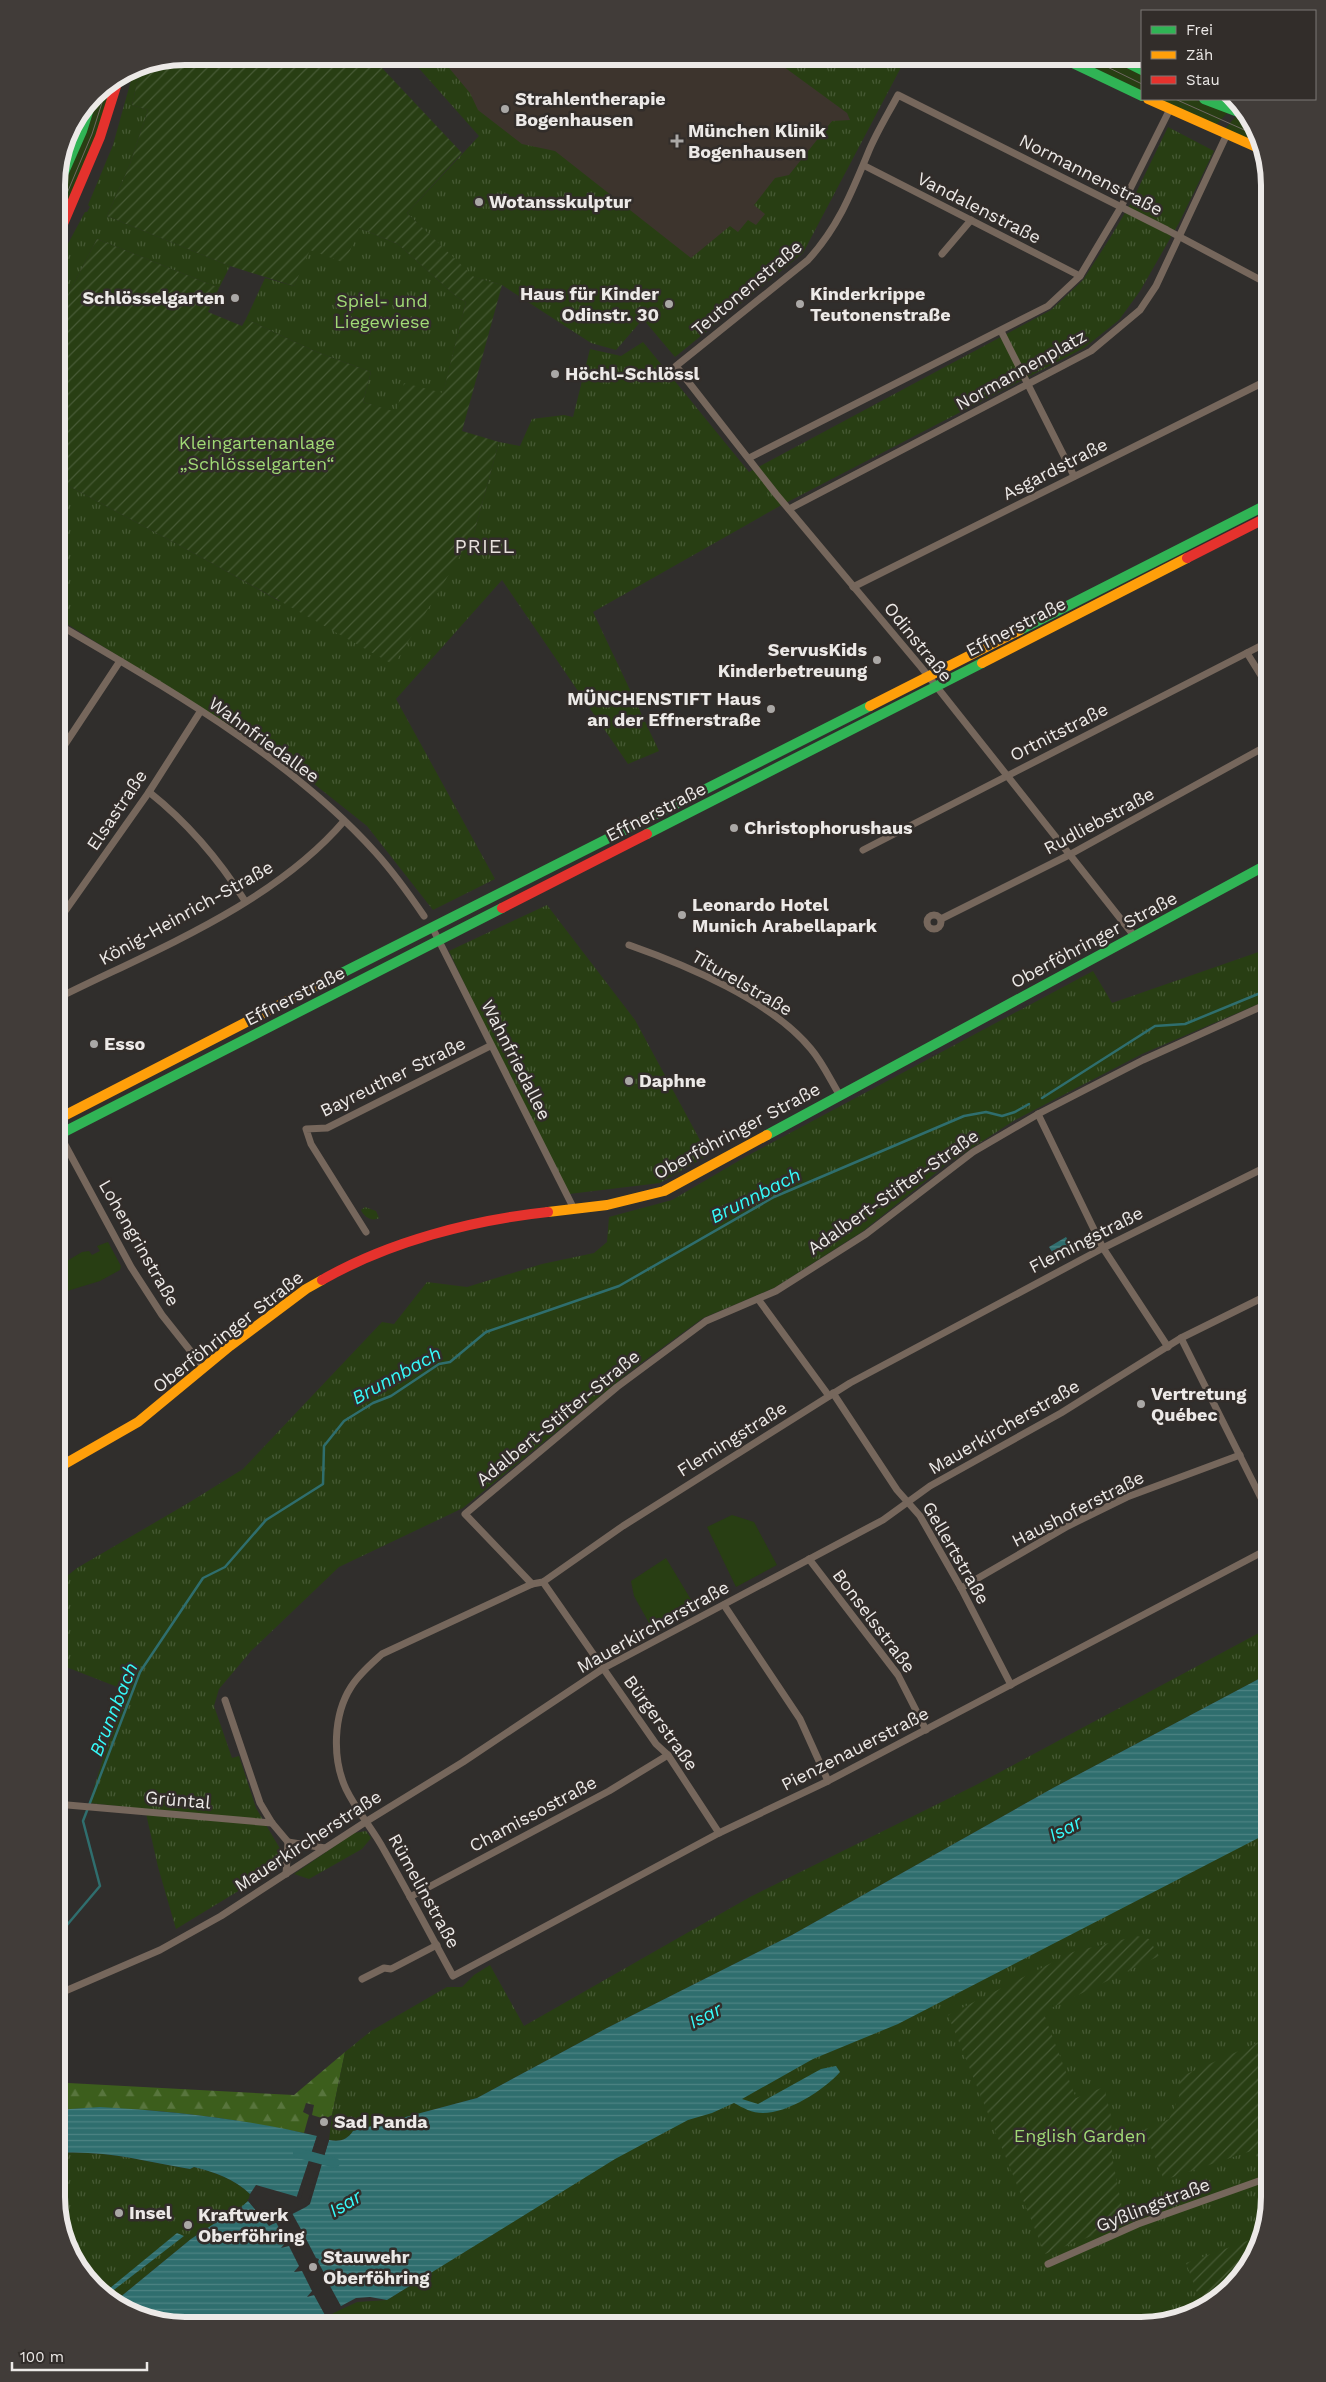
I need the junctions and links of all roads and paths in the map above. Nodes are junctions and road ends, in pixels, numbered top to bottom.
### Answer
1 (1078, 65) edge
2 (116, 87) edge
3 (898, 94) joint
4 (1141, 96) edge
5 (1150, 100) edge
6 (1207, 100) edge
7 (1170, 109) junction
8 (1234, 110) edge
9 (80, 127) edge
10 (1227, 134) junction
11 (1255, 147) edge
12 (71, 148) edge
13 (864, 166) junction
14 (1121, 207) junction
15 (65, 217) edge
16 (971, 220) junction
17 (1180, 237) junction
18 (942, 254) dead end
19 (1080, 276) junction
20 (1261, 280) edge
21 (1000, 331) junction
22 (676, 366) joint
23 (1261, 382) edge
24 (1027, 385) junction
25 (749, 458) junction
26 (1074, 476) junction
27 (1261, 508) edge
28 (790, 509) junction
29 (1261, 521) edge
30 (853, 587) junction
31 (65, 628) edge
32 (1261, 646) edge
33 (1247, 653) junction
34 (120, 662) junction
35 (1261, 676) edge
36 (928, 677) junction
37 (935, 686) junction
38 (200, 712) junction
39 (65, 744) edge
40 (1261, 749) edge
41 (1007, 776) junction
42 (149, 792) junction
43 (344, 821) junction
44 (863, 850) dead end
45 (1069, 855) junction
46 (1261, 868) edge
47 (245, 901) junction
48 (65, 911) edge
49 (424, 916) dead end
50 (941, 919) dead end
51 (432, 926) junction
52 (1136, 937) junction
53 (440, 940) junction
54 (629, 945) dead end
55 (65, 995) edge
56 (1261, 1007) edge
57 (490, 1046) junction
58 (840, 1094) junction
59 (1038, 1114) junction
60 (65, 1115) edge
61 (65, 1130) edge
62 (65, 1146) edge
63 (1261, 1169) edge
64 (573, 1207) junction
65 (366, 1232) dead end
66 (1103, 1248) junction
67 (758, 1298) junction
68 (1261, 1298) edge
69 (1181, 1338) junction
70 (1168, 1347) junction
71 (204, 1368) junction
72 (831, 1394) junction
73 (1240, 1455) junction
74 (65, 1464) edge
75 (1261, 1498) edge
76 (908, 1502) junction
77 (1261, 1553) edge
78 (809, 1559) junction
79 (543, 1582) junction
80 (532, 1584) junction
81 (961, 1588) junction
82 (724, 1605) junction
83 (604, 1668) junction
84 (1011, 1685) junction
85 (225, 1700) dead end
86 (926, 1730) junction
87 (668, 1754) junction
88 (828, 1781) junction
89 (65, 1805) edge
90 (367, 1821) junction
91 (272, 1823) junction
92 (719, 1833) junction
93 (288, 1842) junction
94 (325, 1848) junction
95 (286, 1874) junction
96 (410, 1897) junction
97 (436, 1945) junction
98 (453, 1976) joint
99 (362, 1979) dead end
100 (65, 1991) edge
101 (1261, 2180) edge
102 (1048, 2264) dead end

1 - 4 main road
2 - 15 main road
3 - 13 street, Teutonenstraße
3 - 14 street, Normannenstraße
5 - 7 main road
6 - 8 main road
7 - 10 main road
7 - 14 street
9 - 12 main road
10 - 11 main road
10 - 17 street, Normannenplatz
13 - 16 street, Vandalenstraße
13 - 22 street, Teutonenstraße
14 - 17 street, Normannenstraße
14 - 19 street
16 - 18 street
16 - 19 street, Vandalenstraße
17 - 20 street, Normannenstraße
17 - 24 street, Normannenplatz
19 - 21 street
21 - 24 street
21 - 25 street
22 - 25 street, Odinstraße
23 - 26 street, Asgardstraße
24 - 26 street
24 - 28 street, Normannenplatz
25 - 28 street, Odinstraße
26 - 30 street, Asgardstraße
27 - 36 main road, Effnerstraße
28 - 30 street, Odinstraße
29 - 37 main road, Effnerstraße
30 - 36 street, Odinstraße
31 - 34 street, Wahnfriedallee
32 - 33 street, Ortnitstraße
33 - 35 street
33 - 41 street, Ortnitstraße
34 - 38 street, Wahnfriedallee
34 - 39 street
36 - 37 street, Odinstraße
36 - 51 main road, Effnerstraße
37 - 41 street, Odinstraße
37 - 53 main road, Effnerstraße
38 - 42 street, Elsastraße
38 - 43 street, Wahnfriedallee
40 - 45 street, Rudliebstraße
41 - 44 street, Ortnitstraße
41 - 45 street, Odinstraße
42 - 47 street
42 - 48 street, Elsastraße
43 - 47 street, König-Heinrich-Straße
43 - 49 street, Wahnfriedallee
45 - 50 street, Rudliebstraße
45 - 52 street, Odinstraße
46 - 52 main road, Oberföhringer Straße
47 - 55 street, König-Heinrich-Straße
51 - 53 street, Wahnfriedallee
51 - 60 main road, Effnerstraße
52 - 58 main road, Oberföhringer Straße
53 - 57 street, Wahnfriedallee
53 - 61 main road, Effnerstraße
54 - 58 street, Titurelstraße
56 - 59 street, Adalbert-Stifter-Straße
57 - 64 street, Wahnfriedallee
57 - 65 street, Bayreuther Straße
58 - 64 main road, Oberföhringer Straße
59 - 66 street
59 - 67 street, Adalbert-Stifter-Straße
62 - 71 street, Lohengrinstraße
63 - 66 street, Flemingstraße
64 - 71 main road, Oberföhringer Straße
66 - 70 street
66 - 72 street, Flemingstraße
67 - 72 street, Gellertstraße
67 - 80 street, Adalbert-Stifter-Straße
68 - 69 street, Mauerkircherstraße
69 - 70 street, Mauerkircherstraße
69 - 73 street
70 - 76 street, Mauerkircherstraße
71 - 74 main road, Oberföhringer Straße
72 - 76 street, Gellertstraße
72 - 79 street, Flemingstraße
73 - 75 street
73 - 81 street, Haushoferstraße
76 - 78 street, Mauerkircherstraße
76 - 81 street, Gellertstraße
77 - 84 street, Pienzenauerstraße
78 - 82 street, Mauerkircherstraße
78 - 86 street, Bonselsstraße
79 - 80 street, Flemingstraße
79 - 83 street, Bürgerstraße
80 - 90 street, Flemingstraße
81 - 84 street, Gellertstraße
82 - 83 street, Mauerkircherstraße
82 - 88 street
83 - 87 street, Bürgerstraße
83 - 90 street, Mauerkircherstraße
84 - 86 street, Pienzenauerstraße
85 - 91 street
86 - 88 street, Pienzenauerstraße
87 - 92 street, Bürgerstraße
87 - 96 street, Chamissostraße
88 - 92 street, Pienzenauerstraße
89 - 91 street, Grüntal
90 - 94 street, Mauerkircherstraße
90 - 96 street, Rümelinstraße
91 - 93 street
92 - 98 street, Pienzenauerstraße
93 - 94 street
93 - 95 street
94 - 95 street, Mauerkircherstraße
95 - 100 street, Mauerkircherstraße
96 - 97 street, Rümelinstraße
97 - 98 street, Rümelinstraße
97 - 99 street
101 - 102 street, Gyßlingstraße

